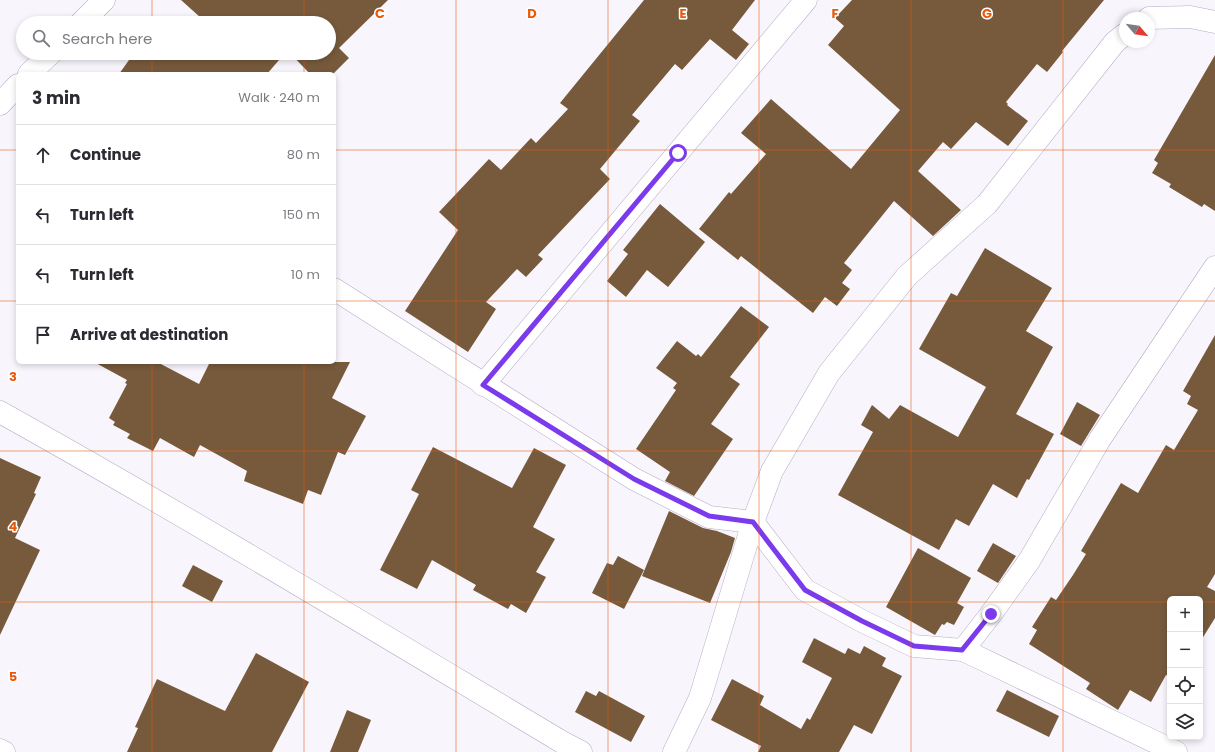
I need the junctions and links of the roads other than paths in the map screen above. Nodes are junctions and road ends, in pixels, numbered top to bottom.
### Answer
1 (806, 0) edge
2 (97, 2) edge
3 (86, 16) edge
4 (1155, 18) edge
5 (1215, 22) edge
6 (1119, 39) edge
7 (44, 60) edge
8 (32, 72) edge
9 (16, 88) edge
10 (0, 104) edge
11 (1215, 266) edge
12 (336, 290) edge
13 (483, 385) junction
14 (0, 412) edge
15 (753, 522) junction
16 (962, 650) junction
17 (0, 750) edge
18 (4, 752) edge
19 (581, 752) edge
20 (674, 752) edge
21 (1176, 752) edge

1 - 13 street
2 - 3 street
4 - 5 street
6 - 15 street
7 - 8 street
9 - 10 street
11 - 16 street
12 - 13 street
13 - 15 street
14 - 19 street
15 - 16 street
15 - 20 street
16 - 21 street
17 - 18 street

